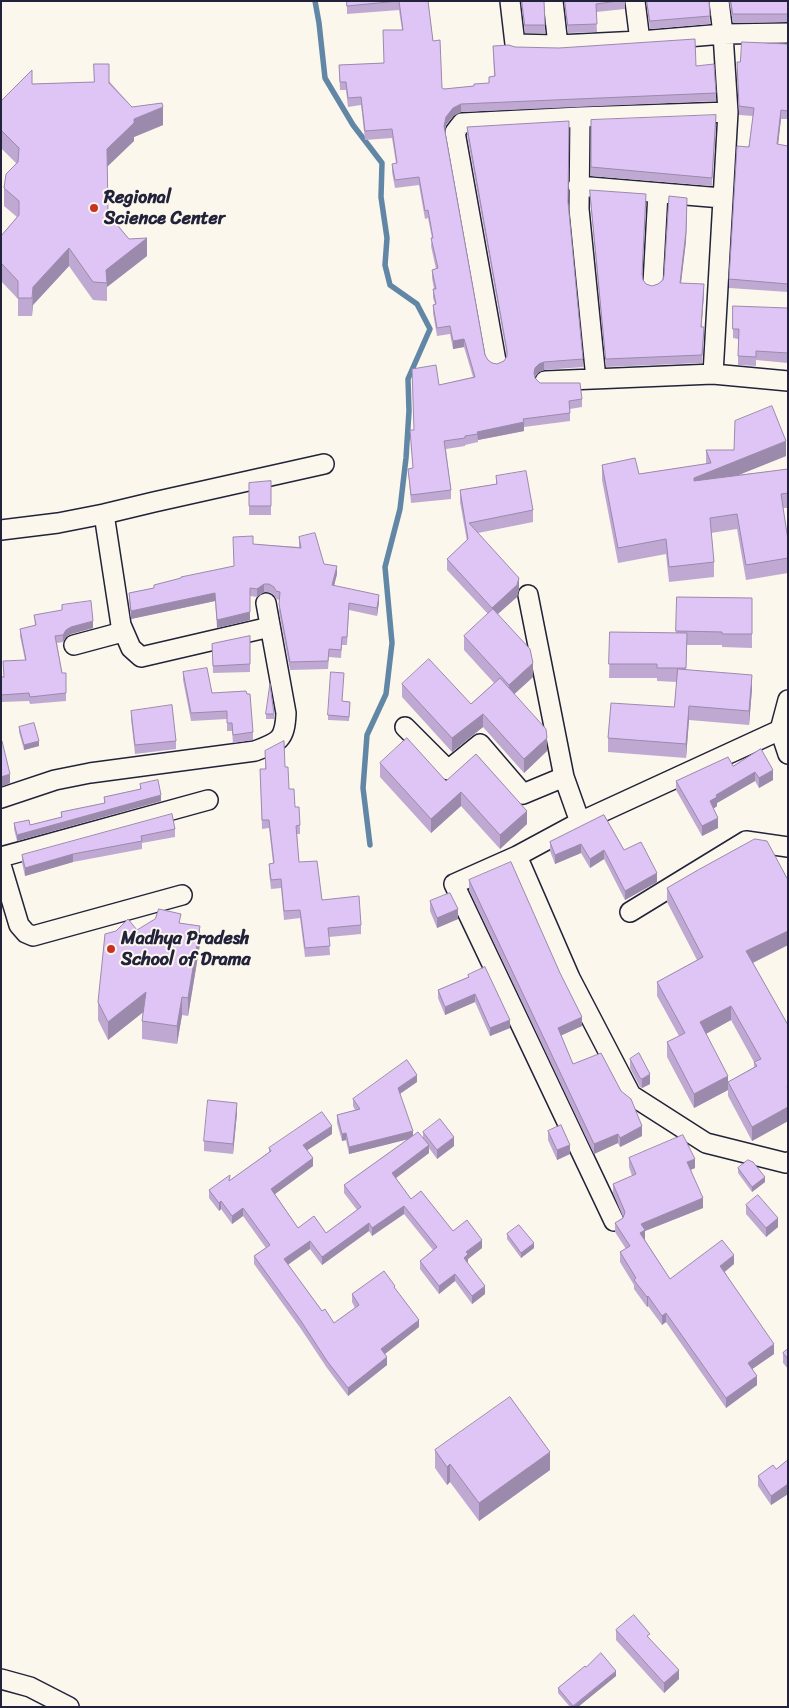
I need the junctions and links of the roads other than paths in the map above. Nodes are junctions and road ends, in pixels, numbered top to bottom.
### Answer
1 (510, 1) edge
2 (553, 1) edge
3 (635, 1) edge
4 (719, 1) edge
5 (788, 33) edge
6 (723, 34) junction
7 (640, 41) junction
8 (558, 45) junction
9 (728, 112) junction
10 (580, 117) junction
11 (578, 186) junction
12 (658, 193) junction
13 (722, 198) junction
14 (653, 283) dead end
15 (496, 361) dead end
16 (712, 374) junction
17 (596, 379) junction
18 (545, 380) dead end
19 (788, 381) edge
20 (324, 464) dead end
21 (104, 514) junction
22 (1, 530) edge
23 (528, 595) dead end
24 (266, 603) dead end
25 (121, 625) junction
26 (270, 627) junction
27 (74, 645) dead end
28 (788, 700) edge
29 (404, 727) dead end
30 (780, 730) junction
31 (788, 754) edge
32 (564, 776) junction
33 (1, 798) edge
34 (208, 800) dead end
35 (580, 822) junction
36 (788, 847) edge
37 (518, 856) junction
38 (1, 857) edge
39 (1, 864) edge
40 (182, 895) dead end
41 (630, 912) dead end
42 (787, 1165) edge
43 (614, 1221) edge
44 (1, 1679) edge
45 (69, 1707) edge

1 - 8 street
2 - 8 street
3 - 7 street
4 - 6 street
5 - 6 street
6 - 7 street
6 - 9 street
7 - 8 street
9 - 10 street
9 - 13 street
10 - 11 street
10 - 15 street
11 - 12 street
11 - 17 street
12 - 13 street
12 - 14 street
13 - 16 street
16 - 17 street
16 - 19 street
17 - 18 street
20 - 21 street
21 - 22 street
21 - 25 street
23 - 32 street
24 - 26 street
25 - 26 street
25 - 27 street
26 - 33 street
28 - 30 street
29 - 32 street
30 - 31 street
30 - 35 street
32 - 35 street
34 - 38 street
35 - 37 street
36 - 41 street
37 - 42 street
37 - 43 street
39 - 40 street
44 - 45 street

